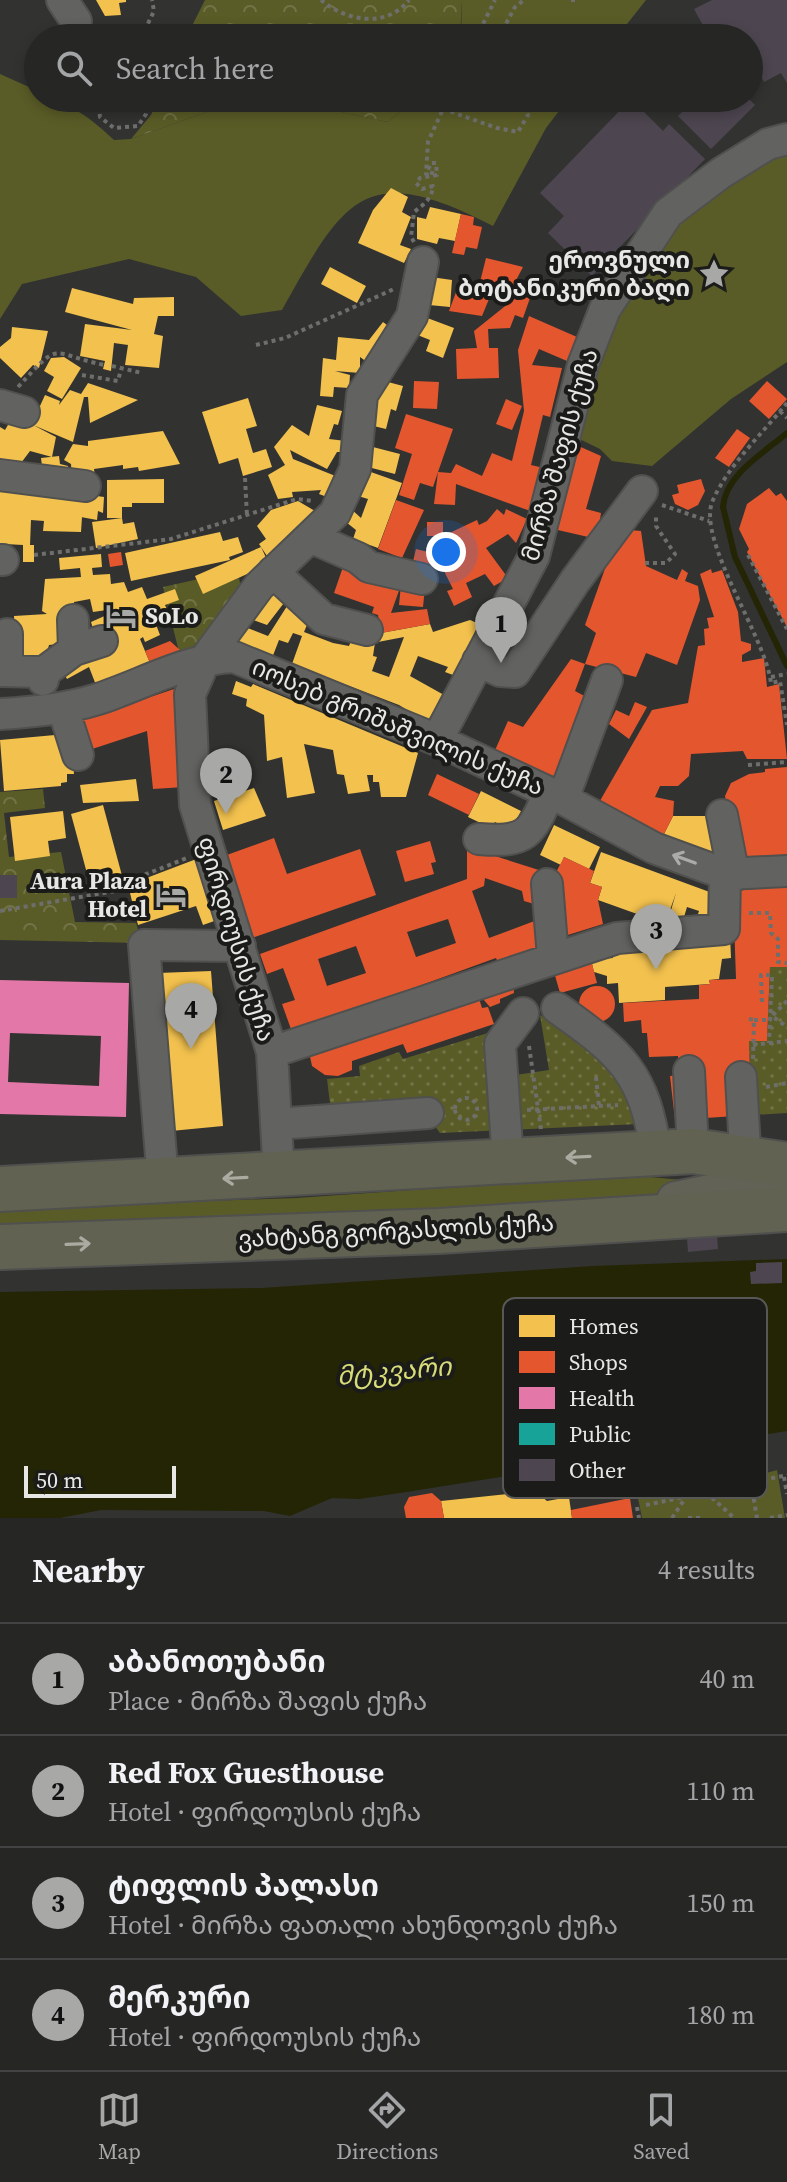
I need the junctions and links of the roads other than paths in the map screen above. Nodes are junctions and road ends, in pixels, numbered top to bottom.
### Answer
1 (787, 139) edge
2 (414, 272) road end
3 (0, 475) edge
4 (85, 486) dead end
5 (642, 491) dead end
6 (310, 537) junction
7 (273, 572) junction
8 (422, 579) dead end
9 (73, 620) dead end
10 (367, 630) dead end
11 (7, 634) dead end
12 (206, 658) junction
13 (478, 661) junction
14 (3, 670) edge
15 (607, 680) dead end
16 (63, 708) junction
17 (0, 714) edge
18 (437, 740) junction
19 (78, 755) dead end
20 (556, 796) junction
21 (722, 815) dead end
22 (479, 839) dead end
23 (787, 871) edge
24 (729, 875) junction
25 (547, 884) dead end
26 (240, 946) junction
27 (553, 957) junction
28 (557, 1008) dead end
29 (523, 1013) road end
30 (272, 1052) junction
31 (689, 1071) dead end
32 (747, 1084) road end
33 (428, 1113) dead end
34 (276, 1124) junction
35 (787, 1148) edge
36 (701, 1151) junction
37 (508, 1161) junction
38 (787, 1165) edge
39 (279, 1176) junction
40 (787, 1178) edge
41 (163, 1181) junction
42 (0, 1189) edge
43 (787, 1209) edge
44 (575, 1222) junction
45 (0, 1247) edge

1 - 13 street, მირზა შაფის ქუჩა
2 - 6 street, ფირდოუსის ქუჩა
3 - 4 street
5 - 13 street
6 - 7 street, ფირდოუსის ქუჩა
6 - 8 street
7 - 10 street
7 - 12 street, ფირდოუსის ქუჩა
9 - 14 street
11 - 14 street
12 - 16 street, იოსებ გრიშაშვილის ქუჩა
12 - 18 street, იოსებ გრიშაშვილის ქუჩა
12 - 26 street, ფირდოუსის ქუჩა
13 - 18 street, მირზა შაფის ქუჩა
15 - 20 street
16 - 17 street, იოსებ გრიშაშვილის ქუჩა
16 - 19 street
18 - 20 street, იოსებ გრიშაშვილის ქუჩა
20 - 22 street
24 -> 20 street, იოსებ გრიშაშვილის ქუჩა
21 - 24 street
23 - 24 street, იოსებ გრიშაშვილის ქუჩა
24 - 27 street
25 - 27 street
26 - 30 street, ფირდოუსის ქუჩა
26 - 41 street
27 - 30 street
28 - 36 street
29 - 37 street
30 - 34 street, ფირდოუსის ქუჩა
31 - 36 street
32 - 36 street
33 - 34 street
34 - 39 street, ფირდოუსის ქუჩა
35 - 36 main road
36 -> 37 highway
36 - 38 highway
37 - 39 highway
39 -> 41 highway
40 - 44 main road, ვახტანგ გორგასლის ქუჩა
41 - 42 highway
43 - 44 highway
45 -> 44 highway, ვახტანგ გორგასლის ქუჩა

